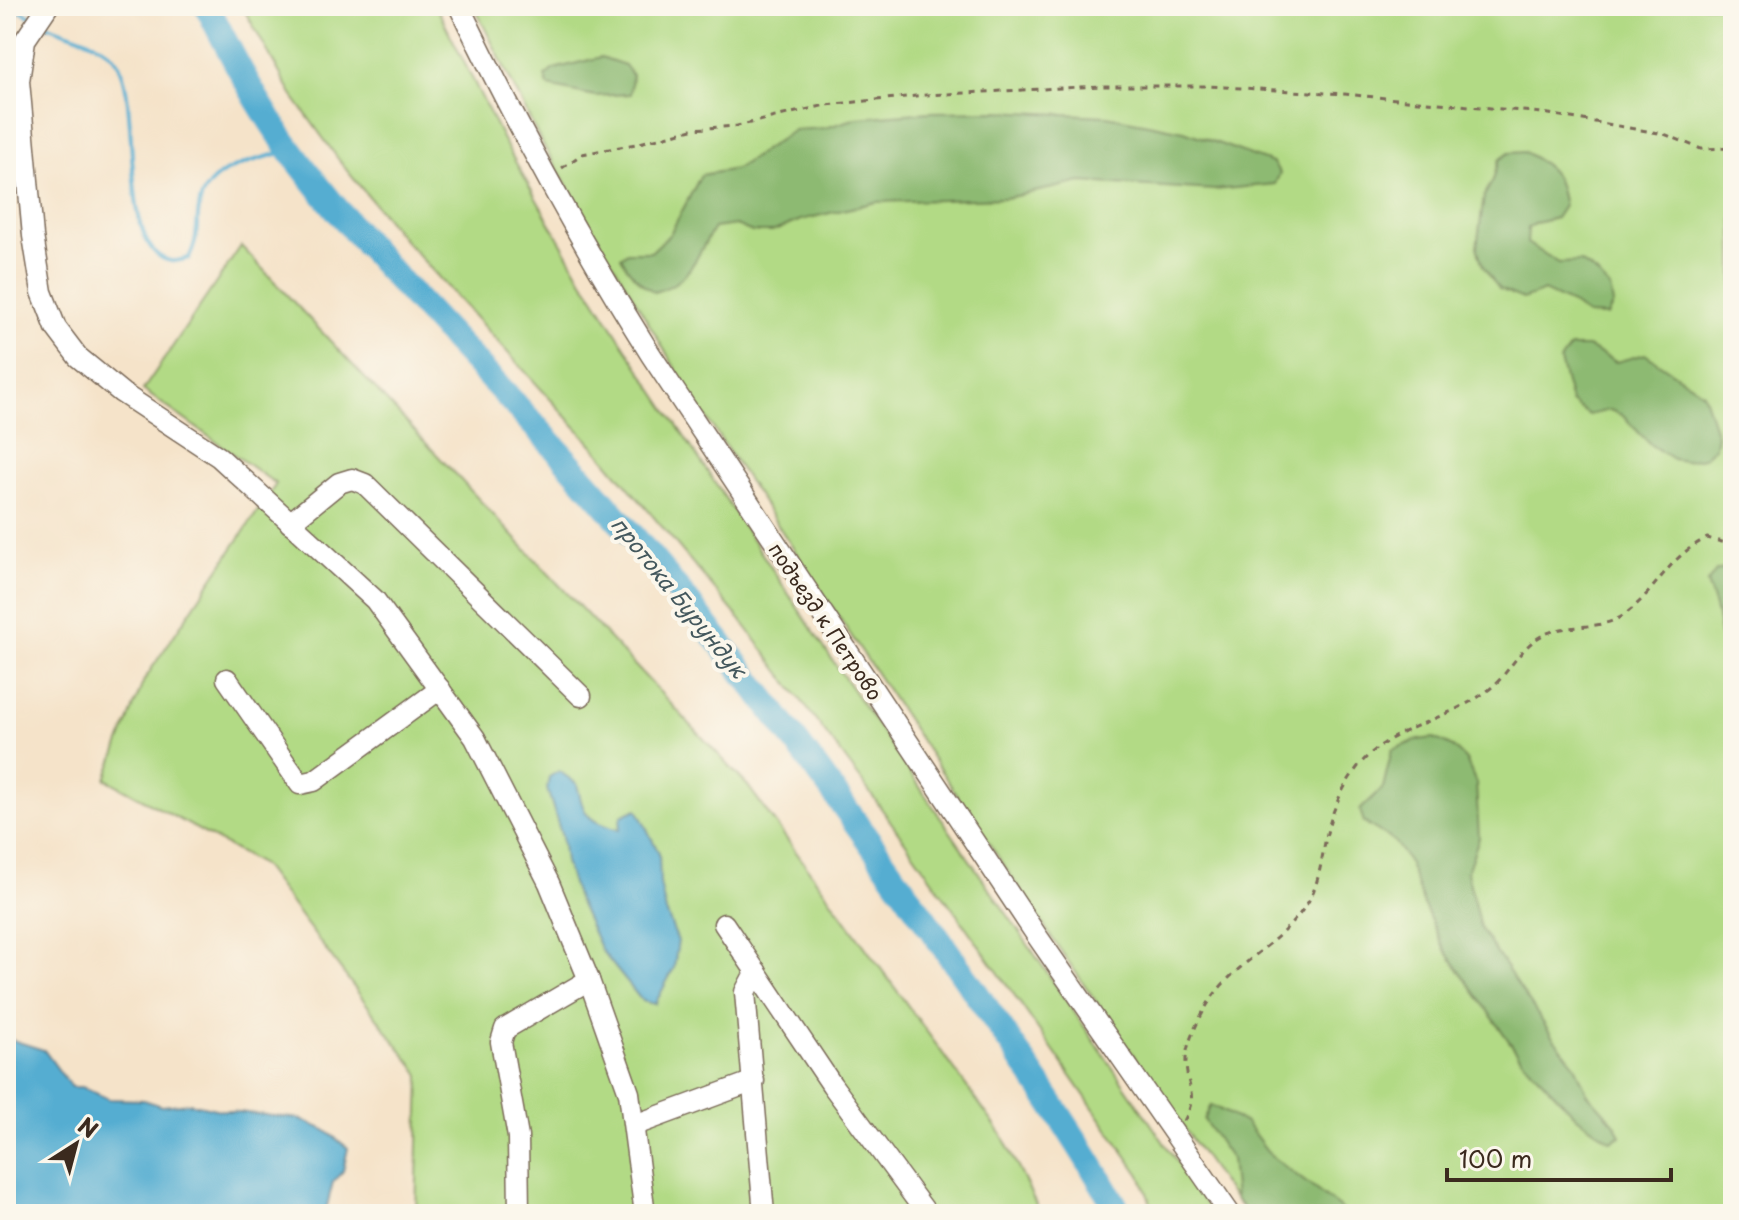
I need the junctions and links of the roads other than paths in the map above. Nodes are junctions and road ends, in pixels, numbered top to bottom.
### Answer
1 (48, 6) edge
2 (459, 6) edge
3 (290, 523) junction
4 (227, 679) dead end
5 (440, 689) junction
6 (581, 696) dead end
7 (724, 924) dead end
8 (756, 971) junction
9 (589, 980) junction
10 (754, 1081) junction
11 (635, 1125) junction
12 (519, 1214) edge
13 (645, 1214) edge
14 (764, 1214) edge
15 (927, 1214) edge
16 (1230, 1214) edge

1 - 3 street
2 - 16 street, подъезд к Петрово
3 - 5 street
3 - 6 street
4 - 5 street
5 - 9 street
7 - 8 street
8 - 10 street
8 - 15 street
9 - 11 street
9 - 12 street
10 - 11 street
10 - 14 street
11 - 13 street

